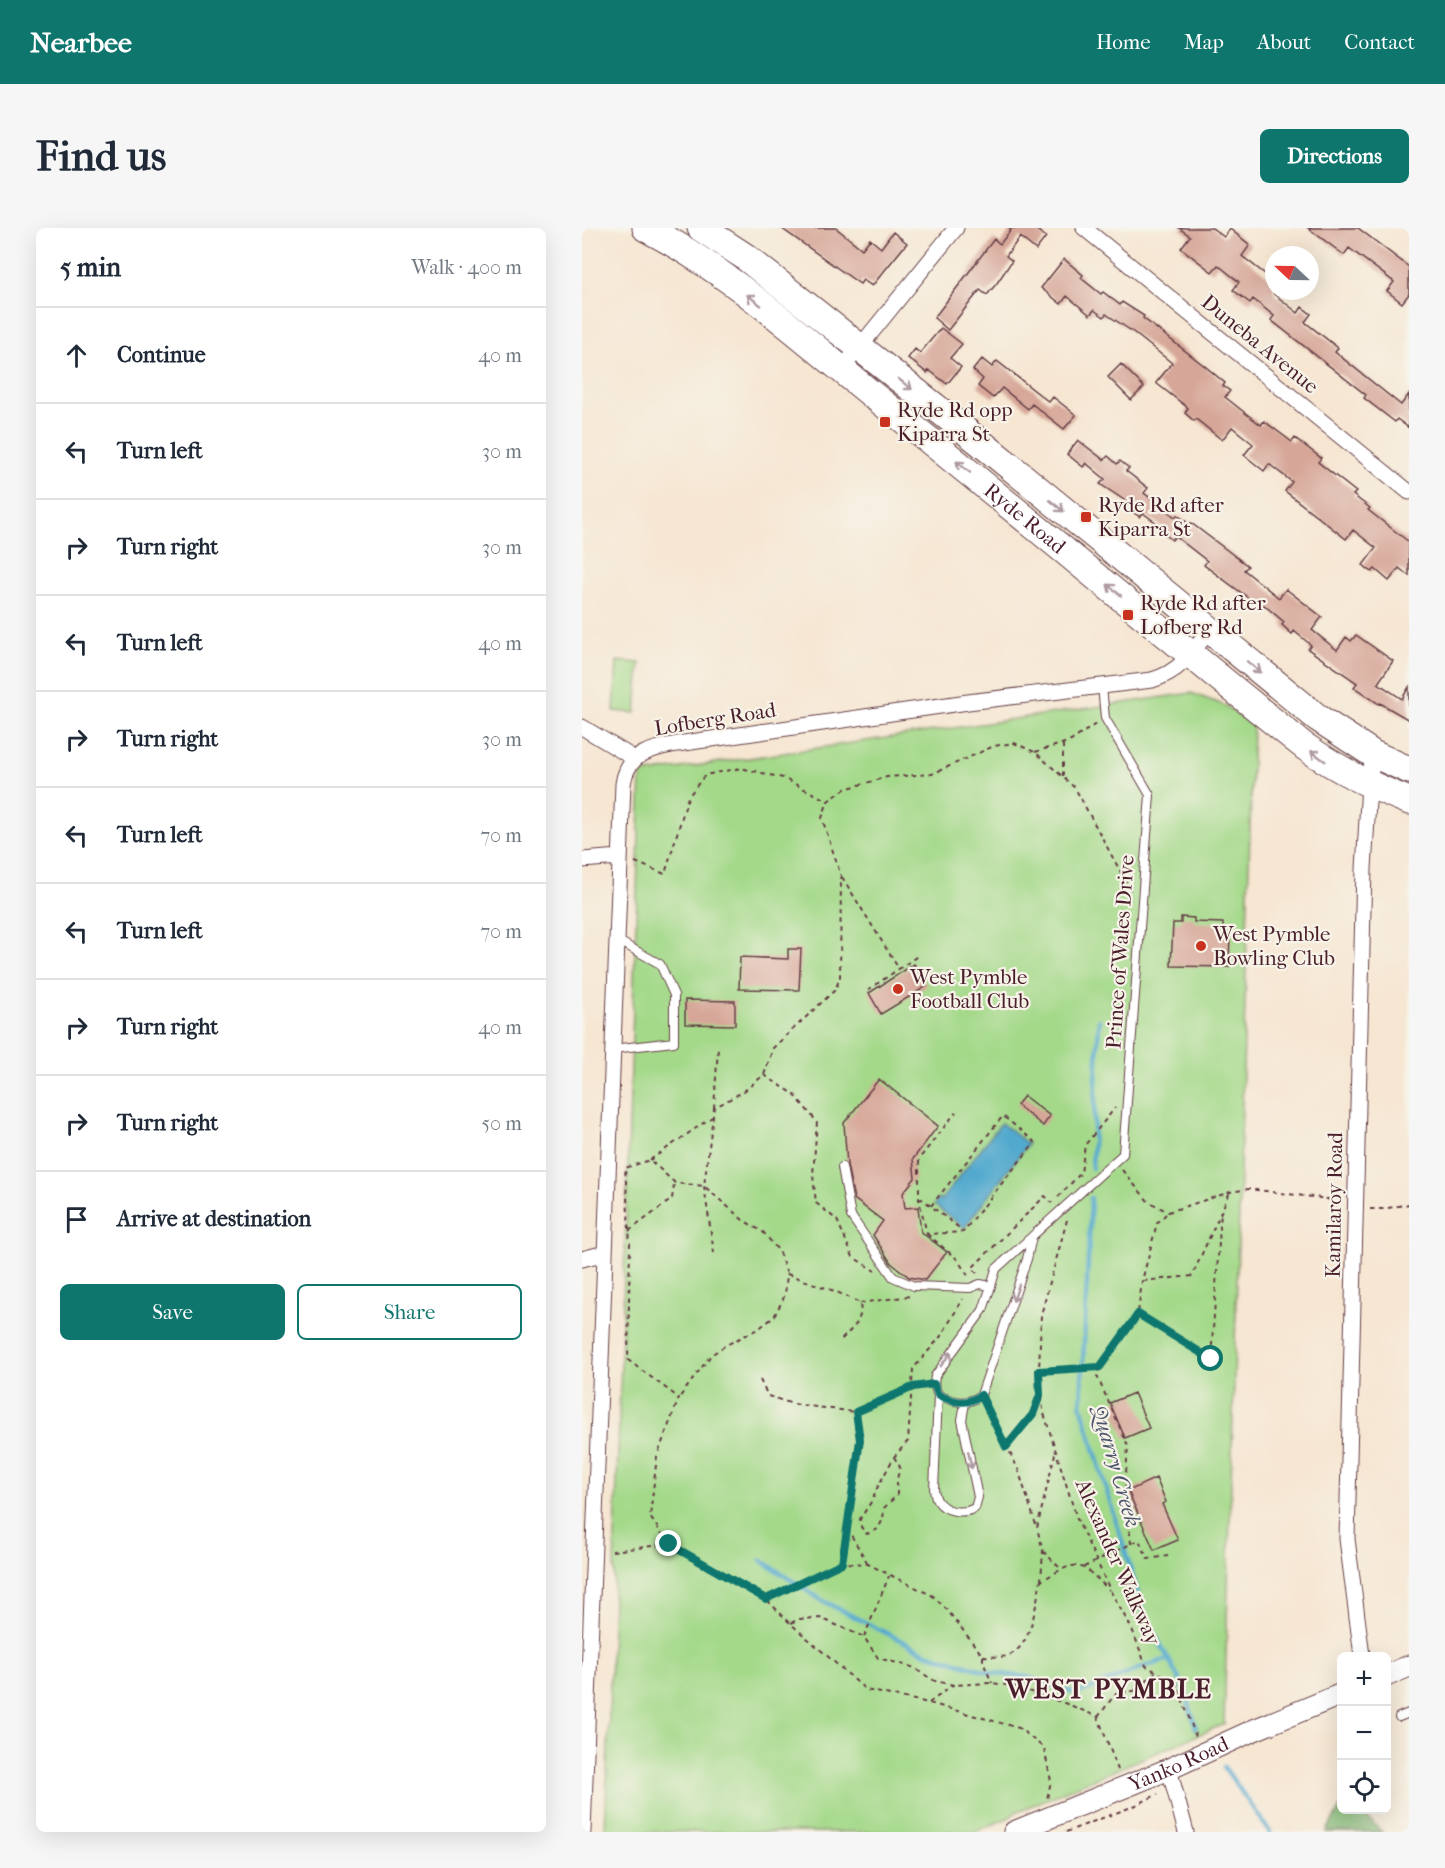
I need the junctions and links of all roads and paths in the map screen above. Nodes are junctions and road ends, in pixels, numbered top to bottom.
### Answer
1 (646, 228) edge
2 (701, 228) edge
3 (956, 228) edge
4 (1084, 228) edge
5 (859, 348) junction
6 (841, 370) junction
7 (1409, 492) edge
8 (1209, 630) junction
9 (1191, 654) junction
10 (1102, 686) junction
11 (1105, 718) junction
12 (582, 727) edge
13 (1063, 744) junction
14 (1035, 752) junction
15 (1374, 754) junction
16 (635, 759) junction
17 (1409, 770) edge
18 (1063, 776) junction
19 (1369, 785) junction
20 (828, 801) junction
21 (1409, 801) edge
22 (620, 857) junction
23 (582, 860) edge
24 (841, 876) junction
25 (1132, 894) dead end
26 (617, 940) junction
27 (919, 955) dead end
28 (899, 969) junction
29 (868, 990) dead end
30 (612, 1048) junction
31 (718, 1048) dead end
32 (1118, 1104) dead end
33 (714, 1108) junction
34 (956, 1112) dead end
35 (712, 1117) junction
36 (650, 1161) junction
37 (1114, 1161) junction
38 (842, 1167) dead end
39 (675, 1183) junction
40 (704, 1186) junction
41 (1230, 1192) junction
42 (919, 1200) junction
43 (1409, 1204) edge
44 (932, 1206) junction
45 (1065, 1207) junction
46 (1355, 1209) junction
47 (1168, 1212) junction
48 (1221, 1213) junction
49 (629, 1231) junction
50 (963, 1232) junction
51 (927, 1234) junction
52 (1032, 1237) junction
53 (605, 1253) junction
54 (714, 1253) dead end
55 (582, 1259) edge
56 (787, 1274) junction
57 (1142, 1281) junction
58 (972, 1286) junction
59 (991, 1286) junction
60 (919, 1295) dead end
61 (860, 1304) junction
62 (1138, 1314) junction
63 (841, 1340) dead end
64 (1099, 1367) junction
65 (1039, 1371) junction
66 (760, 1380) dead end
67 (934, 1384) junction
68 (913, 1387) junction
69 (938, 1395) junction
70 (981, 1395) junction
71 (1040, 1395) junction
72 (679, 1398) junction
73 (965, 1403) junction
74 (856, 1412) junction
75 (1006, 1447) junction
76 (1056, 1451) junction
77 (894, 1457) junction
78 (847, 1527) junction
79 (1037, 1528) junction
80 (669, 1544) junction
81 (1130, 1544) junction
82 (612, 1551) dead end
83 (1042, 1551) junction
84 (1168, 1556) dead end
85 (1097, 1560) junction
86 (842, 1563) junction
87 (868, 1564) junction
88 (1084, 1567) junction
89 (1061, 1568) junction
90 (889, 1576) junction
91 (1041, 1581) junction
92 (1111, 1592) junction
93 (766, 1599) junction
94 (790, 1623) junction
95 (864, 1637) junction
96 (1361, 1652) edge
97 (984, 1656) junction
98 (1409, 1666) edge
99 (1156, 1672) junction
100 (1391, 1674) edge
101 (992, 1683) junction
102 (954, 1685) junction
103 (1337, 1696) edge
104 (929, 1703) junction
105 (1409, 1713) edge
106 (1098, 1717) junction
107 (1399, 1717) dead end
108 (1196, 1737) dead end
109 (1168, 1769) junction
110 (1119, 1772) dead end
111 (1158, 1794) dead end
112 (1046, 1804) dead end
113 (583, 1832) edge
114 (1014, 1832) edge
115 (1066, 1832) edge
116 (1186, 1832) edge

6 -> 1 highway, Ryde Road
2 - 5 highway, Ryde Road
3 - 5 street
4 - 7 street, Duneba Avenue
5 - 6 street
5 -> 8 highway, Ryde Road
9 -> 6 highway, Ryde Road
8 - 9 street, Lofberg Road
8 -> 15 highway, Ryde Road
9 - 10 street, Lofberg Road
19 -> 9 highway, Ryde Road
10 - 11 lane, Prince of Wales Drive
10 - 16 street, Lofberg Road
11 - 13 path
11 - 37 lane, Prince of Wales Drive
12 - 16 street
13 - 14 path
13 - 18 path
14 - 18 path
14 - 20 path
15 - 17 highway, Ryde Road
15 - 19 street, Kamilaroy Road
16 - 22 street, Lofberg Road
18 - 25 path
19 - 21 highway, Ryde Road
19 - 46 street, Kamilaroy Road
20 - 22 path
20 - 24 path
22 - 23 street
22 - 26 street, Lofberg Road
24 - 28 path
24 - 33 path
26 - 30 street, Lofberg Road
26 - 30 lane
27 - 28 path
28 - 29 path
30 - 53 street, Lofberg Road
31 - 33 path
32 - 58 path
33 - 35 path
34 - 42 path
35 - 36 path
35 - 40 path
36 - 39 path
36 - 49 path
37 - 45 lane, Prince of Wales Drive
37 - 47 path
38 - 58 lane
39 - 40 path
39 - 49 path
40 - 54 path
40 - 56 path
41 - 46 path
41 - 47 path
41 - 48 path
42 - 44 path
42 - 51 path
43 - 46 path
44 - 50 path
44 - 50 path
45 - 52 lane, Prince of Wales Drive
45 - 65 path, Alexander Walkway
46 - 96 street, Kamilaroy Road
47 - 57 path
48 - 57 path
48 - 62 path
49 - 72 path
50 - 51 path
51 - 58 path
52 - 59 lane, Prince of Wales Drive
52 -> 70 lane
53 - 55 street
53 - 113 street, Lofberg Road
56 - 61 path
56 - 72 path
57 - 62 path
58 - 59 lane
58 - 68 path
67 -> 59 lane, Prince of Wales Drive
60 - 61 path
61 - 63 path
62 - 64 path
64 - 65 path
64 - 81 path
65 - 71 path, Alexander Walkway
66 - 74 path
67 - 68 path
67 - 69 lane
68 - 74 path
68 - 77 path
69 - 73 lane
73 -> 69 lane
70 - 73 lane
70 - 75 path
71 - 75 path
71 - 76 path, Alexander Walkway
72 - 80 path
74 - 78 path
75 - 79 path
76 - 79 path
76 - 85 path, Alexander Walkway
77 - 77 path
78 - 86 path
78 - 87 path
79 - 83 path
80 - 82 path
80 - 93 path
81 - 84 path
81 - 85 path
83 - 89 path
83 - 91 path
85 - 88 path
85 - 92 path, Alexander Walkway
86 - 87 path
86 - 93 path
87 - 90 path
88 - 89 path
88 - 92 path
89 - 91 path
90 - 95 path
90 - 97 path
91 - 97 path
92 - 99 path, Alexander Walkway
93 - 94 path
94 - 95 path
94 - 104 path
95 - 102 path
97 - 101 path
98 - 100 main road
99 - 106 path
99 - 108 path, Alexander Walkway
101 - 102 path
101 - 106 path
102 - 104 path
103 - 109 main road, Yanko Road
104 - 112 path
105 - 107 lane
106 - 110 path
109 - 114 main road, Yanko Road
109 - 116 street
111 - 115 path

